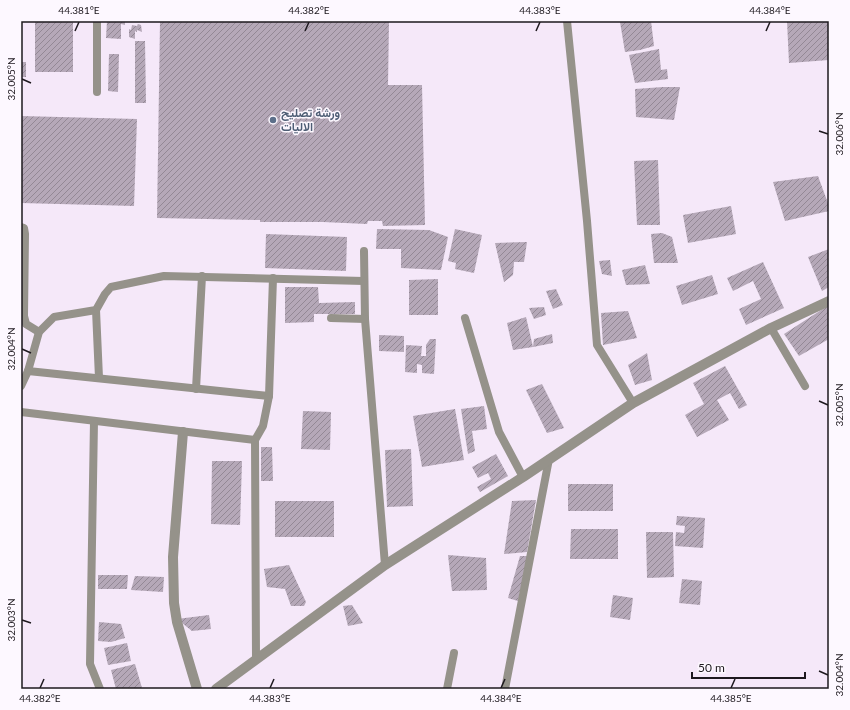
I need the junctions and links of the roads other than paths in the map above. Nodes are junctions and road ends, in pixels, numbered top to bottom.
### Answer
1 (97, 21) edge
2 (567, 21) edge
3 (97, 92) dead end
4 (21, 227) edge
5 (364, 251) dead end
6 (202, 276) junction
7 (273, 278) junction
8 (364, 281) junction
9 (829, 301) edge
10 (96, 310) junction
11 (331, 318) dead end
12 (465, 318) dead end
13 (365, 319) junction
14 (771, 328) junction
15 (39, 332) junction
16 (28, 371) junction
17 (99, 378) junction
18 (21, 386) edge
19 (805, 386) dead end
20 (196, 389) junction
21 (269, 396) junction
22 (633, 403) junction
23 (21, 412) edge
24 (94, 421) junction
25 (183, 432) junction
26 (255, 440) junction
27 (550, 459) junction
28 (523, 477) junction
29 (385, 565) junction
30 (454, 653) dead end
31 (256, 659) junction
32 (100, 689) edge
33 (197, 689) edge
34 (216, 689) edge
35 (447, 689) edge
36 (505, 689) edge

1 - 3 lane
2 - 22 lane
4 - 15 lane
5 - 8 lane
6 - 7 lane
6 - 10 lane
6 - 20 lane
7 - 8 lane
7 - 21 lane
8 - 13 lane
9 - 14 street
10 - 15 lane
10 - 17 lane
11 - 13 lane
12 - 28 lane
13 - 29 lane
14 - 19 lane
14 - 22 street
15 - 16 lane
16 - 17 lane
16 - 18 lane
17 - 20 lane
20 - 21 lane
21 - 26 lane
22 - 27 street
23 - 24 lane
24 - 25 lane
24 - 32 lane
25 - 26 lane
25 - 33 street
26 - 31 lane
27 - 28 street
27 - 36 lane
28 - 29 street
29 - 31 street
30 - 35 lane
31 - 34 street

